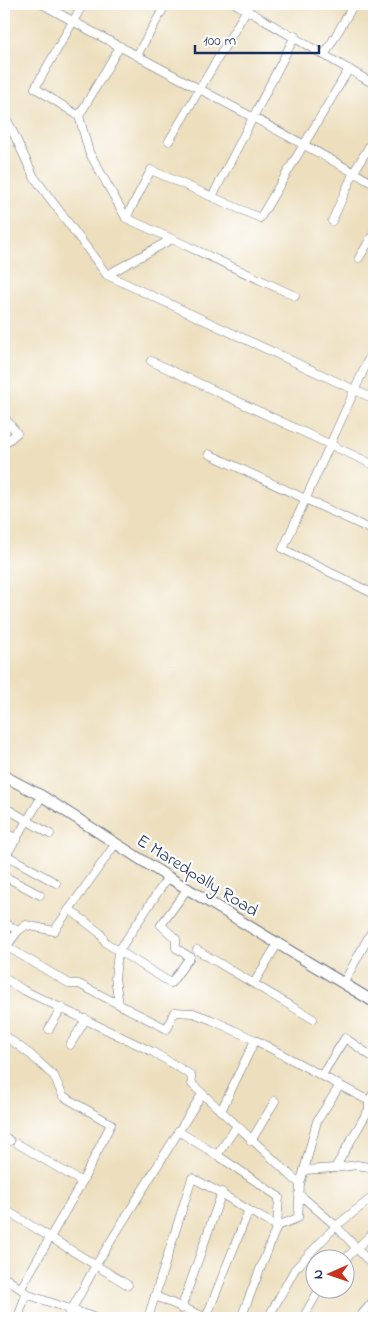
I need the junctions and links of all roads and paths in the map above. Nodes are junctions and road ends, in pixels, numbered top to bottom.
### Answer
1 (42, 4) edge
2 (83, 4) edge
3 (166, 4) edge
4 (236, 4) edge
5 (354, 4) edge
6 (248, 7) edge
7 (74, 22) junction
8 (295, 36) junction
9 (120, 46) junction
10 (325, 54) junction
11 (137, 55) junction
12 (349, 69) junction
13 (374, 84) edge
14 (201, 91) junction
15 (4, 113) edge
16 (79, 116) junction
17 (255, 117) junction
18 (374, 138) edge
19 (170, 141) dead end
20 (304, 146) junction
21 (354, 172) junction
22 (374, 184) edge
23 (212, 197) junction
24 (126, 218) junction
25 (332, 221) dead end
26 (374, 233) edge
27 (172, 239) junction
28 (359, 258) dead end
29 (106, 275) junction
30 (295, 296) dead end
31 (374, 347) edge
32 (151, 361) dead end
33 (354, 390) junction
34 (374, 399) edge
35 (4, 417) edge
36 (4, 444) edge
37 (330, 444) junction
38 (209, 454) dead end
39 (374, 465) edge
40 (305, 499) junction
41 (374, 531) edge
42 (374, 594) edge
43 (4, 776) edge
44 (42, 796) junction
45 (4, 807) edge
46 (27, 821) junction
47 (4, 832) edge
48 (50, 834) dead end
49 (16, 839) junction
50 (116, 843) junction
51 (5, 857) edge
52 (4, 876) edge
53 (168, 877) junction
54 (56, 883) dead end
55 (188, 888) junction
56 (40, 895) dead end
57 (69, 909) junction
58 (4, 922) edge
59 (374, 927) edge
60 (18, 931) junction
61 (278, 943) junction
62 (5, 947) edge
63 (197, 950) dead end
64 (118, 952) junction
65 (4, 978) edge
66 (254, 983) junction
67 (343, 984) junction
68 (374, 1002) edge
69 (119, 1004) junction
70 (62, 1007) junction
71 (86, 1018) junction
72 (313, 1019) dead end
73 (49, 1029) dead end
74 (4, 1035) edge
75 (255, 1040) junction
76 (70, 1044) dead end
77 (374, 1058) edge
78 (322, 1075) junction
79 (340, 1085) junction
80 (374, 1092) edge
81 (202, 1094) junction
82 (275, 1101) dead end
83 (372, 1103) edge
84 (221, 1111) junction
85 (237, 1126) junction
86 (178, 1131) junction
87 (11, 1140) edge
88 (251, 1141) junction
89 (217, 1154) junction
90 (335, 1168) junction
91 (374, 1168) edge
92 (304, 1170) junction
93 (82, 1182) junction
94 (300, 1184) junction
95 (222, 1192) junction
96 (299, 1194) junction
97 (374, 1196) edge
98 (4, 1209) edge
99 (248, 1212) junction
100 (277, 1226) junction
101 (336, 1226) junction
102 (374, 1232) edge
103 (52, 1237) junction
104 (354, 1248) junction
105 (96, 1265) junction
106 (374, 1267) edge
107 (4, 1278) edge
108 (128, 1285) dead end
109 (24, 1291) junction
110 (155, 1296) junction
111 (313, 1300) edge
112 (374, 1300) edge
113 (181, 1309) junction
114 (70, 1310) junction
115 (18, 1318) edge
116 (67, 1318) edge
117 (96, 1318) edge
118 (148, 1318) edge
119 (207, 1318) edge
120 (241, 1318) edge
121 (268, 1318) edge
122 (303, 1318) edge
123 (358, 1318) edge

1 - 7 street
2 - 7 street
3 - 11 street
4 - 6 street
5 - 10 street
6 - 8 street
6 - 14 street
7 - 9 street
7 - 16 street
8 - 10 street
8 - 17 street
9 - 11 street
9 - 16 street
10 - 12 street
11 - 14 street
12 - 13 street
12 - 20 street
14 - 17 street
14 - 19 street
15 - 29 street
16 - 24 street
17 - 20 street
17 - 23 street
18 - 21 street
20 - 21 street
20 - 23 street
21 - 22 street
21 - 25 street
23 - 24 street
24 - 27 street
26 - 28 street
27 - 29 street
27 - 30 street
29 - 33 street
31 - 33 street
32 - 37 street
33 - 34 street
33 - 37 street
35 - 36 street
37 - 39 street
37 - 40 street
38 - 40 street
40 - 41 street
40 - 42 street
43 - 44 main road, E Maredpally Road
44 - 46 street
44 - 50 main road, E Maredpally Road
45 - 46 street
46 - 48 street
46 - 49 street
47 - 49 street
49 - 51 street
50 - 53 main road, E Maredpally Road
50 - 57 street
51 - 54 street
52 - 56 street
53 - 55 main road, E Maredpally Road
53 - 64 street
55 - 61 main road, E Maredpally Road
55 - 64 street
57 - 60 street
57 - 64 street
58 - 60 street
59 - 67 street
60 - 62 street
61 - 66 street
61 - 67 main road, E Maredpally Road
62 - 69 street
63 - 66 street
64 - 69 street
65 - 70 street
66 - 72 street
67 - 68 main road, E Maredpally Road
69 - 75 street
70 - 71 street
70 - 73 street
71 - 76 street
71 - 81 street
74 - 93 street
75 - 78 street
75 - 84 street
77 - 78 street
78 - 79 street
79 - 83 street
79 - 92 street
80 - 83 street
81 - 84 street
81 - 86 street
82 - 88 street
83 - 90 street
84 - 85 street
85 - 88 street
85 - 89 street
86 - 89 street
86 - 105 street
87 - 93 street
88 - 94 street
89 - 100 street
90 - 91 street
90 - 92 street
92 - 94 street
93 - 103 street
94 - 96 street
95 - 99 street
95 - 110 street
95 - 113 street
96 - 100 street
96 - 101 street
97 - 101 street
98 - 103 street
99 - 100 street
99 - 119 street
100 - 120 street
101 - 104 street
101 - 121 street
102 - 104 street
103 - 105 street
103 - 109 street
104 - 106 street
105 - 108 street
105 - 114 street
107 - 109 street
109 - 114 street
109 - 115 street
110 - 113 street
110 - 118 street
111 - 122 street
112 - 123 street
113 - 119 street
114 - 116 street
114 - 117 street

